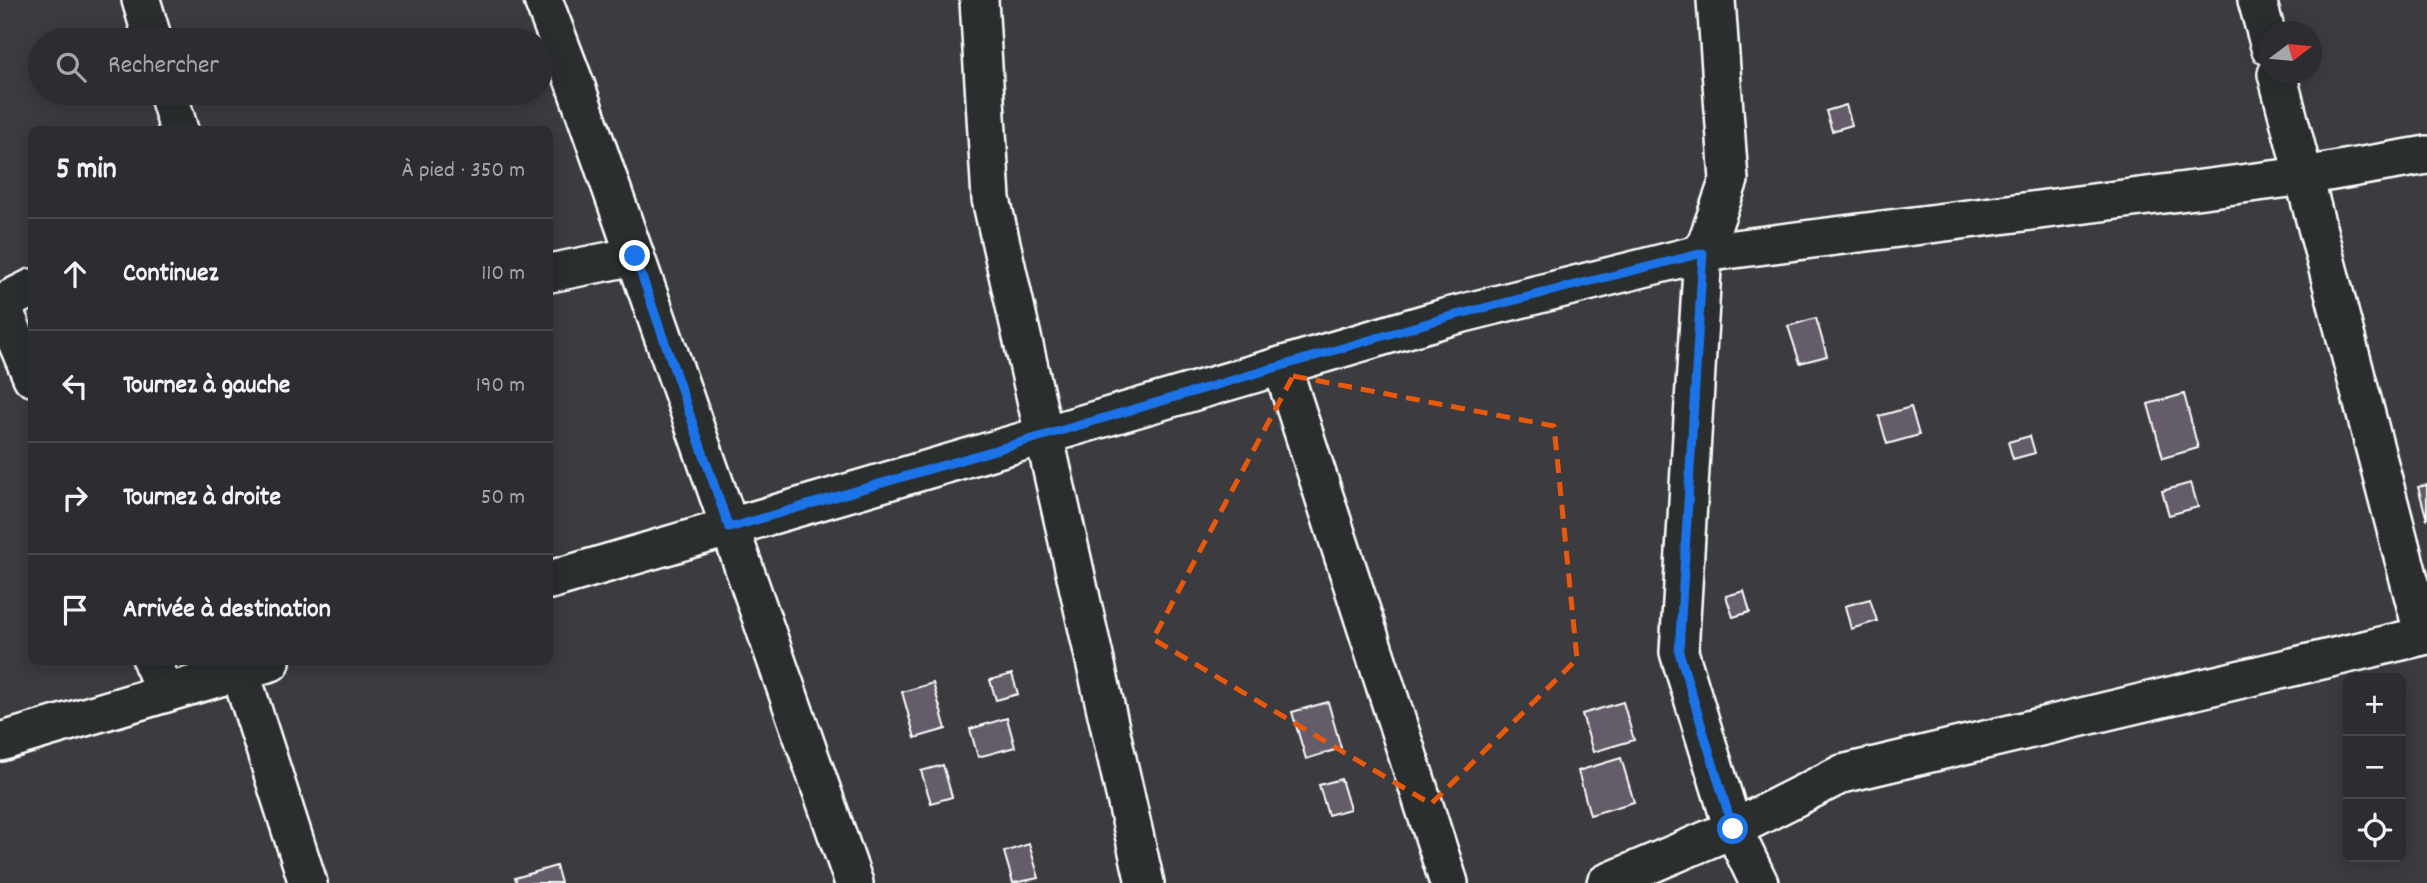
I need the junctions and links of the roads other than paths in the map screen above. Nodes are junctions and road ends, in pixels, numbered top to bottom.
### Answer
1 (141, 0) edge
2 (543, 0) edge
3 (979, 0) edge
4 (1716, 0) edge
5 (2257, 0) edge
6 (2263, 21) edge
7 (149, 28) edge
8 (2280, 84) edge
9 (172, 105) edge
10 (178, 126) edge
11 (2427, 155) edge
12 (2304, 176) junction
13 (1703, 253) junction
14 (635, 256) junction
15 (553, 272) edge
16 (28, 290) edge
17 (0, 304) edge
18 (1282, 366) junction
19 (28, 368) edge
20 (1044, 436) junction
21 (729, 528) junction
22 (553, 579) edge
23 (2427, 635) edge
24 (255, 666) edge
25 (159, 677) edge
26 (0, 742) edge
27 (1733, 829) junction
28 (308, 883) edge
29 (854, 883) edge
30 (1145, 883) edge
31 (1449, 883) edge
32 (1606, 883) edge
33 (1759, 883) edge

1 - 7 street
2 - 14 street
3 - 20 street
4 - 13 street
5 - 6 street
8 - 12 street
9 - 10 street
11 - 12 street
12 - 13 street
12 - 23 street
13 - 18 street
13 - 27 street
14 - 15 street
14 - 21 street
16 - 17 street
17 - 19 street
18 - 20 street
18 - 31 street
20 - 21 street
20 - 30 street
21 - 22 street
21 - 29 street
23 - 27 street
24 - 25 street
24 - 28 street
25 - 26 street
27 - 32 street
27 - 33 street

